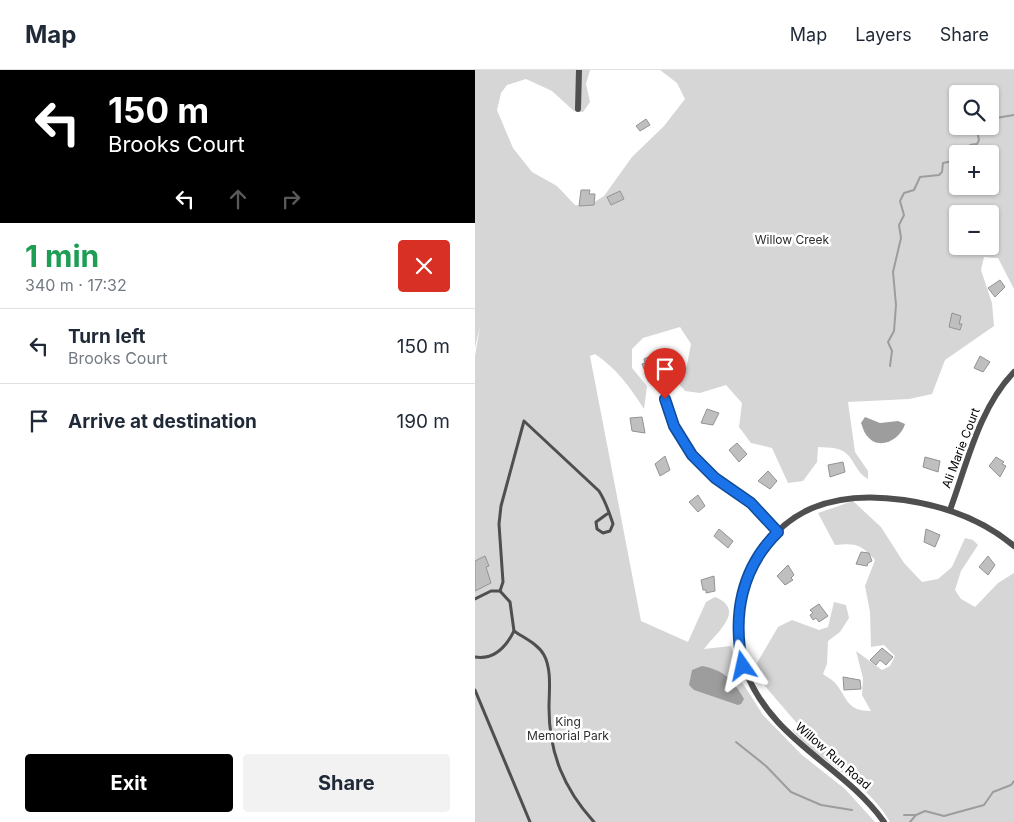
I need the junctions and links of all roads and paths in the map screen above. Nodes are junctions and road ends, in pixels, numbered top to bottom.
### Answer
1 (579, 70) edge
2 (578, 109) dead end
3 (1014, 372) edge
4 (665, 399) dead end
5 (950, 510) junction
6 (607, 514) junction
7 (778, 532) junction
8 (1014, 546) edge
9 (501, 591) junction
10 (475, 599) edge
11 (514, 631) junction
12 (475, 657) edge
13 (475, 690) edge
14 (530, 822) edge
15 (594, 822) edge
16 (884, 822) edge

1 - 2 street
3 - 5 street, Ali Marie Court
4 - 7 street
5 - 7 street, Willow Run Road
5 - 8 street, Willow Run Road
6 - 6 lane
6 - 9 lane
7 - 16 street, Willow Run Road
9 - 10 lane
9 - 11 lane
11 - 12 lane
11 - 15 lane
13 - 14 lane

